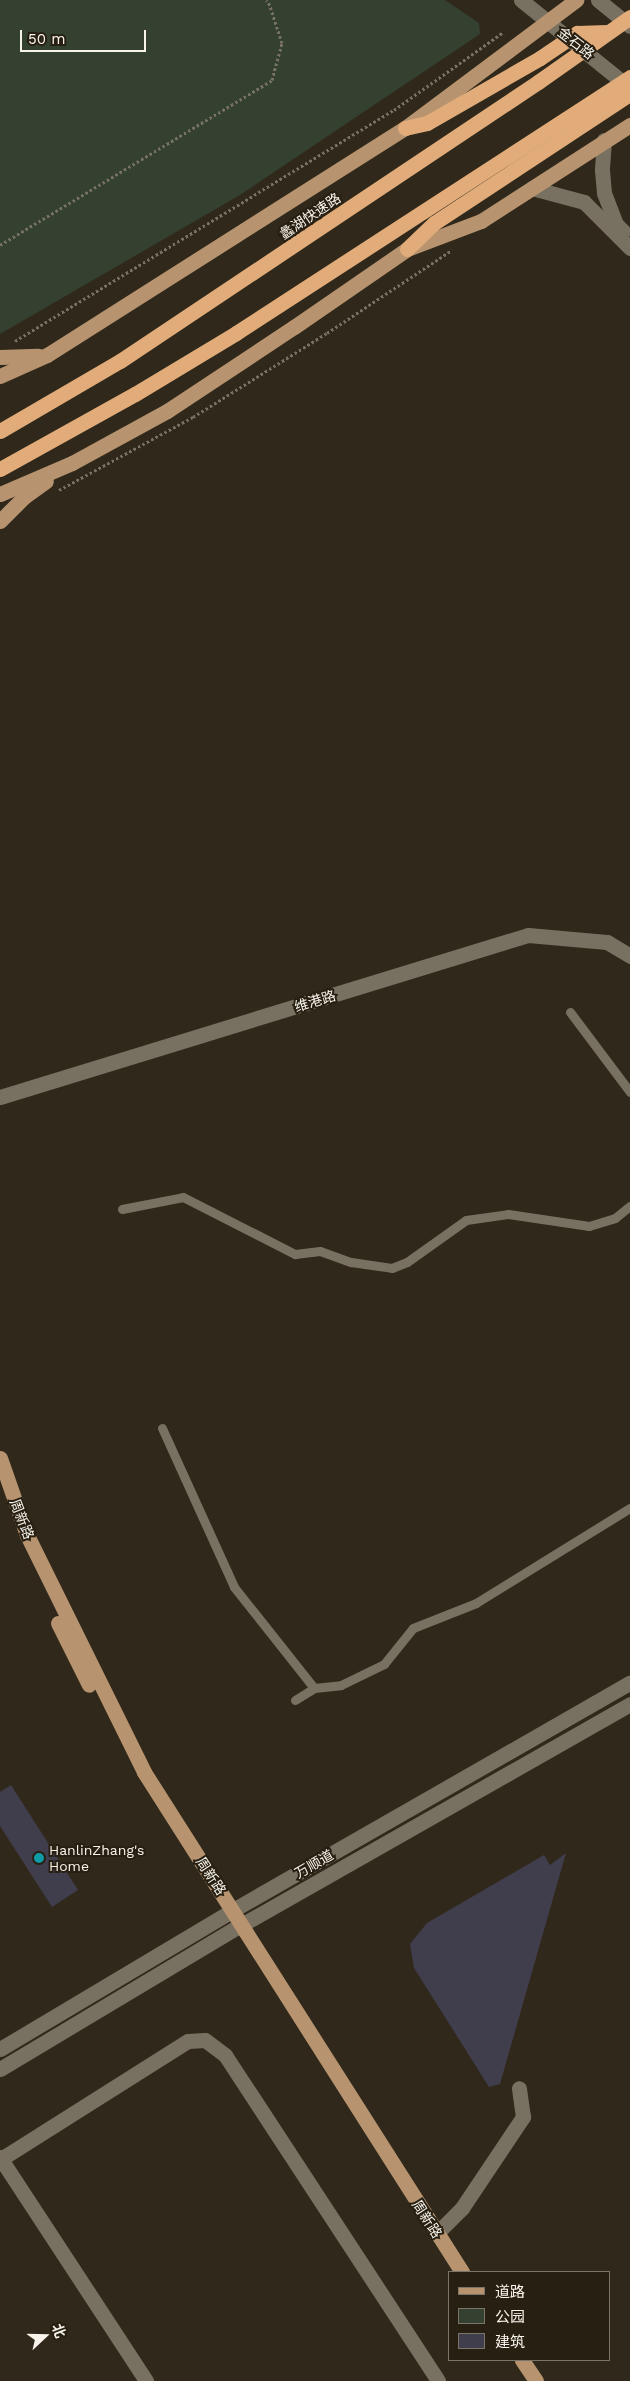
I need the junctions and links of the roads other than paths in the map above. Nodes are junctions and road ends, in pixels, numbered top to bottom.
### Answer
1 (521, 0) edge
2 (576, 0) edge
3 (598, 0) edge
4 (630, 17) edge
5 (630, 26) edge
6 (607, 32) junction
7 (630, 77) edge
8 (630, 88) edge
9 (630, 94) edge
10 (630, 125) edge
11 (405, 128) junction
12 (604, 140) junction
13 (532, 188) junction
14 (630, 238) edge
15 (630, 248) edge
16 (407, 249) junction
17 (4, 351) edge
18 (48, 356) junction
19 (0, 376) edge
20 (0, 431) edge
21 (72, 463) junction
22 (0, 469) edge
23 (1, 493) edge
24 (0, 521) edge
25 (630, 946) edge
26 (630, 956) edge
27 (570, 1012) dead end
28 (0, 1089) edge
29 (630, 1092) edge
30 (0, 1098) edge
31 (630, 1206) edge
32 (122, 1209) dead end
33 (162, 1428) dead end
34 (0, 1458) edge
35 (0, 1486) edge
36 (630, 1508) edge
37 (630, 1684) edge
38 (314, 1688) junction
39 (295, 1700) dead end
40 (630, 1704) edge
41 (230, 1912) junction
42 (238, 1926) junction
43 (0, 2050) edge
44 (0, 2069) edge
45 (520, 2088) dead end
46 (1, 2158) edge
47 (436, 2234) junction
48 (454, 2271) edge
49 (461, 2271) edge
50 (513, 2361) edge
51 (523, 2361) edge
52 (146, 2381) edge
53 (438, 2381) edge
54 (526, 2381) edge
55 (536, 2381) edge

1 - 8 street, 金石路
2 - 11 main road
3 - 5 street
4 - 6 highway, 蠡湖快速路
6 - 11 highway
6 - 20 highway, 蠡湖快速路
7 - 22 highway
9 - 16 highway
10 - 12 main road
11 - 18 main road
12 - 13 main road
12 - 14 street
13 - 15 street
13 - 16 main road
16 - 21 main road
17 - 18 main road
18 - 19 main road
21 - 23 main road
21 - 24 main road
25 - 28 street, 维港路
26 - 30 street, 维港路
27 - 29 lane
31 - 32 lane
33 - 38 lane
34 - 41 main road, 周新路
35 - 41 main road, 周新路
36 - 38 lane
37 - 41 street, 万顺道
38 - 39 lane
40 - 42 street, 万顺道
41 - 42 main road, 周新路
41 - 43 street, 万顺道
42 - 44 street, 万顺道
42 - 47 main road, 周新路
42 - 48 main road, 周新路
45 - 47 street
46 - 52 street
46 - 53 street
47 - 49 main road, 周新路
50 - 54 main road
51 - 55 main road

